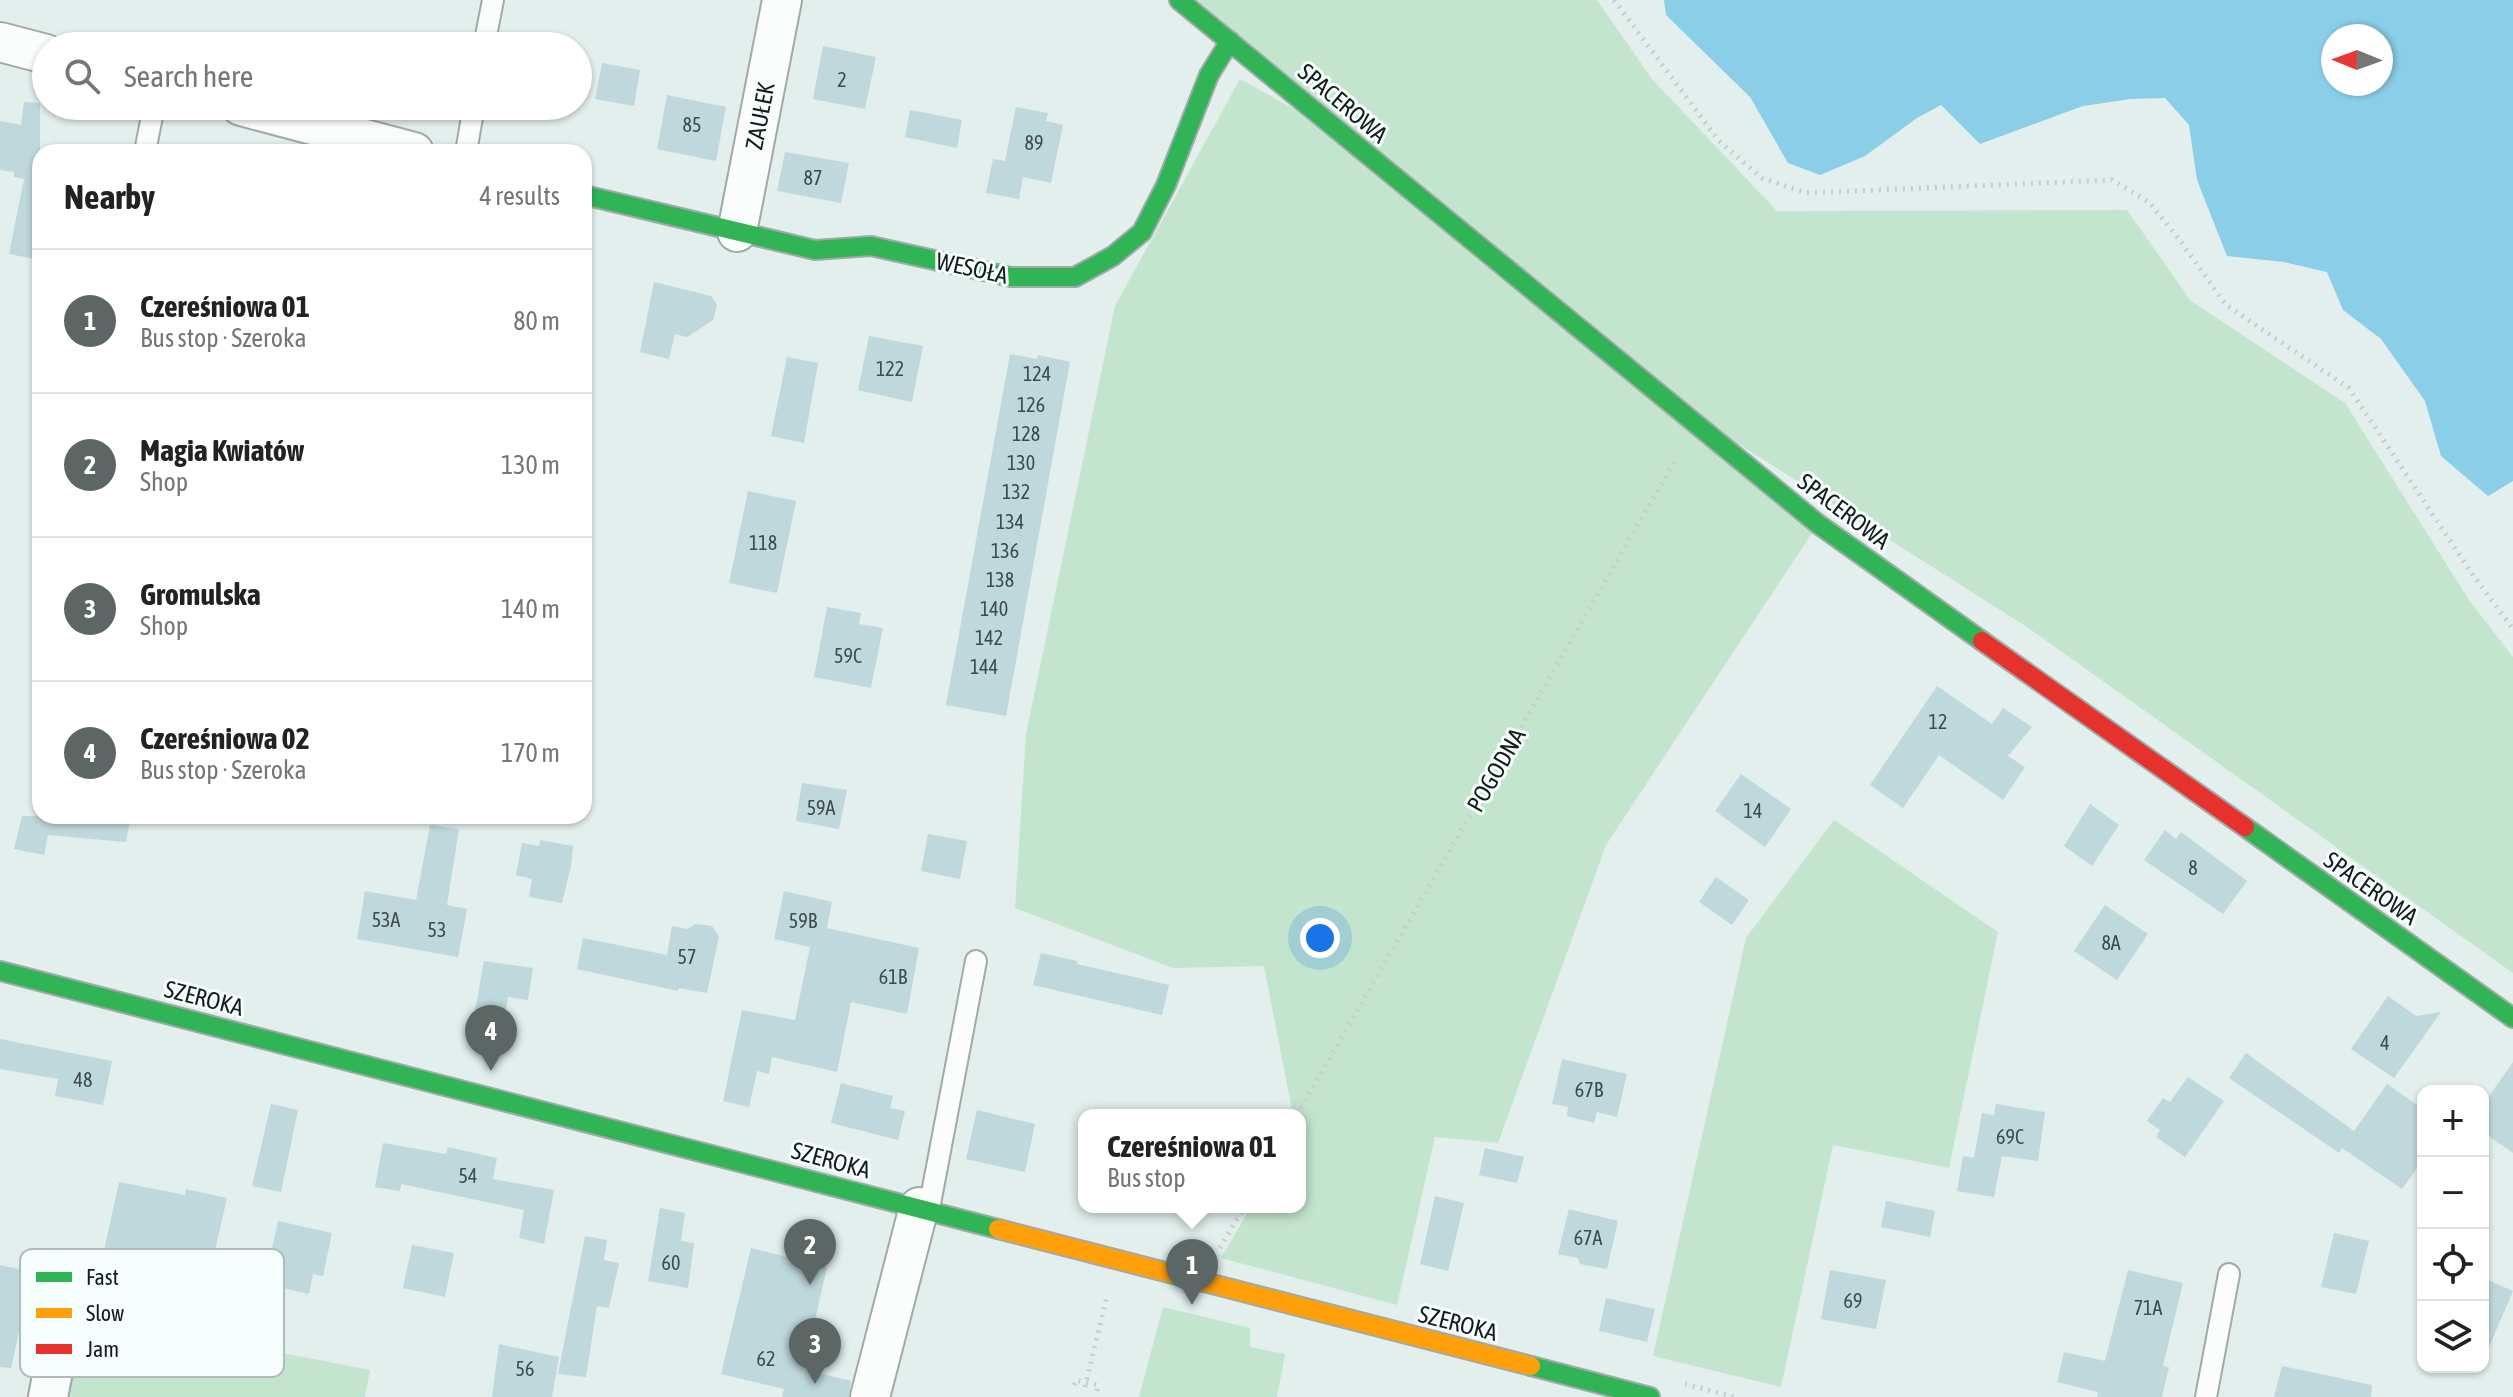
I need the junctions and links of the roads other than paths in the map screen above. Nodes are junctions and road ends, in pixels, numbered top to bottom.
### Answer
1 (493, 0) edge
2 (782, 0) edge
3 (1179, 0) edge
4 (487, 32) edge
5 (1230, 41) junction
6 (0, 42) edge
7 (32, 50) edge
8 (151, 120) edge
9 (294, 120) edge
10 (472, 120) edge
11 (147, 144) edge
12 (384, 144) edge
13 (467, 144) edge
14 (592, 197) edge
15 (737, 232) junction
16 (976, 961) dead end
17 (0, 971) edge
18 (2513, 1018) edge
19 (924, 1208) junction
20 (2229, 1274) dead end
21 (870, 1397) edge
22 (1650, 1397) edge
23 (2206, 1397) edge

1 - 4 lane
2 - 15 street, ZAUŁEK
3 - 5 street, SPACEROWA
5 - 15 street, WESOŁA
5 - 18 street, SPACEROWA
6 - 7 street
8 - 11 lane
9 - 12 street
10 - 13 lane
14 - 15 street, WESOŁA
16 - 19 lane
17 - 19 street, SZEROKA
19 - 21 street
19 - 22 street, SZEROKA
20 - 23 lane

